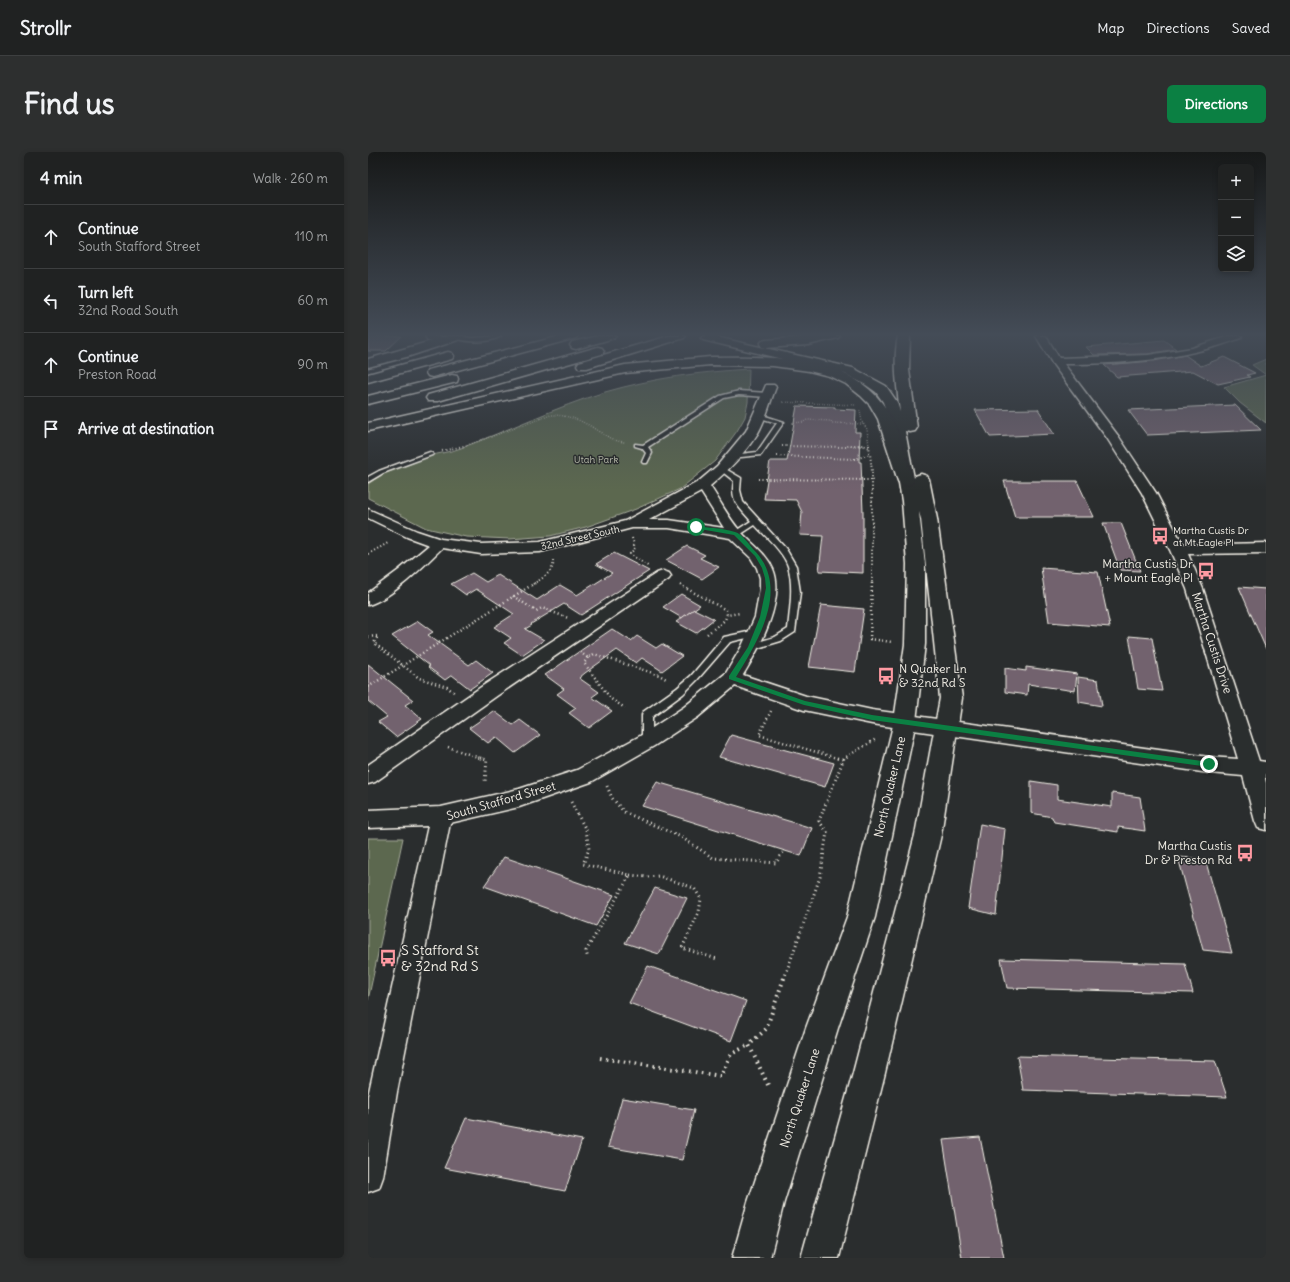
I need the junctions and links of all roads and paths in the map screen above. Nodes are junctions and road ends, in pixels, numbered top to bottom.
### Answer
1 (418, 388) edge
2 (467, 388) edge
3 (504, 388) edge
4 (542, 388) edge
5 (859, 388) edge
6 (879, 388) edge
7 (905, 388) edge
8 (1076, 388) edge
9 (769, 391) joint
10 (368, 400) edge
11 (420, 401) dead end
12 (779, 402) dead end
13 (759, 416) junction
14 (792, 423) dead end
15 (863, 424) junction
16 (368, 426) edge
17 (641, 446) junction
18 (782, 446) dead end
19 (870, 448) junction
20 (914, 449) dead end
21 (430, 454) joint
22 (870, 454) junction
23 (777, 456) dead end
24 (733, 457) junction
25 (645, 462) dead end
26 (918, 464) dead end
27 (722, 469) junction
28 (758, 479) dead end
29 (368, 480) edge
30 (872, 480) junction
31 (906, 481) junction
32 (703, 485) junction
33 (676, 501) junction
34 (720, 512) junction
35 (368, 513) edge
36 (756, 522) junction
37 (696, 527) junction
38 (631, 531) junction
39 (736, 534) junction
40 (439, 543) junction
41 (388, 544) dead end
42 (1266, 548) edge
43 (1178, 550) junction
44 (368, 554) edge
45 (553, 558) dead end
46 (656, 572) joint
47 (680, 585) dead end
48 (513, 596) junction
49 (368, 600) edge
50 (740, 613) dead end
51 (727, 615) junction
52 (573, 622) dead end
53 (708, 634) dead end
54 (368, 637) edge
55 (754, 640) junction
56 (892, 642) dead end
57 (577, 650) dead end
58 (588, 658) junction
59 (403, 665) junction
60 (732, 678) junction
61 (668, 680) dead end
62 (368, 687) edge
63 (459, 696) dead end
64 (625, 708) dead end
65 (771, 710) dead end
66 (904, 721) junction
67 (947, 727) junction
68 (876, 740) dead end
69 (647, 741) junction
70 (448, 747) dead end
71 (844, 757) junction
72 (1259, 770) edge
73 (368, 776) edge
74 (485, 782) dead end
75 (607, 786) dead end
76 (571, 802) dead end
77 (441, 816) junction
78 (368, 819) edge
79 (1266, 821) edge
80 (784, 851) dead end
81 (630, 875) junction
82 (588, 959) dead end
83 (717, 959) dead end
84 (749, 1045) junction
85 (600, 1058) dead end
86 (768, 1085) dead end
87 (368, 1177) edge
88 (751, 1258) edge
89 (820, 1258) edge

1 - 10 main road
2 - 11 main road
3 - 16 main road
4 - 16 main road
5 - 31 main road
6 - 31 main road, North Quaker Lane
7 - 20 main road
8 - 43 street, Martha Custis Drive
9 - 13 street
9 - 17 lane
12 - 15 path
13 - 24 street
13 - 24 lane
14 - 15 path
15 - 19 path
17 - 21 path
17 - 25 lane
18 - 19 path
19 - 22 path
21 - 29 lane
22 - 23 path
22 - 30 path
24 - 27 street
26 - 67 main road
27 - 32 street
27 - 36 lane
28 - 30 path
30 - 56 path
31 - 66 main road, North Quaker Lane
32 - 33 street
32 - 34 street, South Stafford Street
33 - 34 street
33 - 37 street
33 - 38 street, 32nd Street South
34 - 39 street, South Stafford Street
35 - 40 street, 32nd Street South
36 - 39 lane
36 - 55 lane
37 - 38 street, 32nd Street South
37 - 39 street
38 - 40 street, 32nd Street South
38 - 46 path
39 - 55 street, South Stafford Street
40 - 49 street
41 - 44 path
42 - 43 street
43 - 72 street, Martha Custis Drive
45 - 48 path
46 - 73 street
47 - 51 path
48 - 52 path
48 - 59 path
50 - 51 path
51 - 53 path
54 - 59 path
55 - 60 street, South Stafford Street
55 - 69 lane
57 - 58 path
58 - 61 path
58 - 64 path
59 - 62 path
59 - 63 path
60 - 66 street
60 - 69 street, South Stafford Street
65 - 71 path
66 - 67 street
66 - 88 main road, North Quaker Lane
67 - 72 street
67 - 89 main road
68 - 71 path
69 - 77 street, South Stafford Street
70 - 74 path
71 - 84 path
72 - 79 street, Martha Custis Drive
75 - 80 path
76 - 81 path
77 - 78 street
77 - 87 street, South Stafford Street
81 - 82 path
81 - 83 path
84 - 85 path
84 - 86 path

